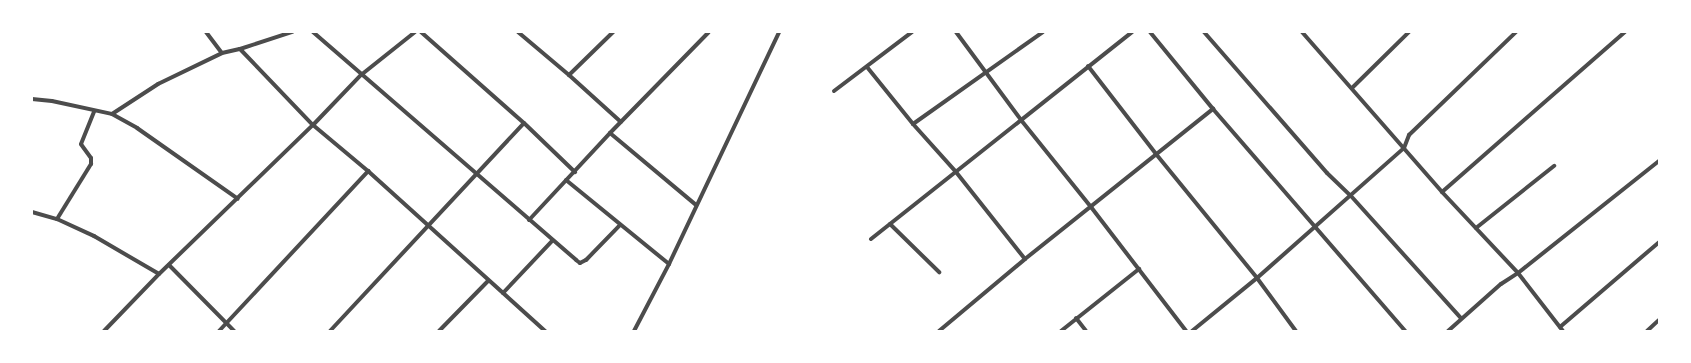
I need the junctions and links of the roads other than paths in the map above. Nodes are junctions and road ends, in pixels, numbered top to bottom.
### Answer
1 (206, 32) edge
2 (292, 32) edge
3 (313, 32) edge
4 (415, 32) edge
5 (421, 32) edge
6 (518, 32) edge
7 (613, 32) edge
8 (709, 32) edge
9 (779, 32) edge
10 (912, 32) edge
11 (956, 32) edge
12 (1043, 32) edge
13 (1132, 32) edge
14 (1150, 32) edge
15 (1204, 32) edge
16 (1303, 32) edge
17 (1408, 32) edge
18 (1516, 32) edge
19 (1625, 32) edge
20 (240, 49) junction
21 (222, 54) junction
22 (1088, 66) junction
23 (867, 67) junction
24 (987, 72) junction
25 (361, 75) junction
26 (569, 75) junction
27 (1352, 88) junction
28 (834, 91) dead end
29 (32, 99) edge
30 (1213, 109) junction
31 (94, 111) junction
32 (112, 114) junction
33 (1021, 120) junction
34 (621, 122) junction
35 (524, 123) junction
36 (914, 124) junction
37 (313, 125) junction
38 (610, 133) junction
39 (1404, 148) junction
40 (1156, 154) junction
41 (1659, 160) edge
42 (1554, 166) dead end
43 (368, 170) junction
44 (575, 172) junction
45 (956, 172) junction
46 (477, 174) junction
47 (566, 180) junction
48 (1442, 192) junction
49 (1351, 196) junction
50 (238, 199) junction
51 (696, 205) junction
52 (1091, 207) junction
53 (32, 212) edge
54 (58, 219) junction
55 (529, 220) junction
56 (890, 224) junction
57 (620, 225) junction
58 (429, 226) junction
59 (1315, 227) junction
60 (1476, 228) junction
61 (872, 239) dead end
62 (552, 241) junction
63 (1659, 242) edge
64 (1025, 259) junction
65 (669, 264) junction
66 (168, 265) junction
67 (1139, 269) junction
68 (939, 272) dead end
69 (1518, 273) junction
70 (159, 274) junction
71 (1257, 278) junction
72 (488, 281) junction
73 (503, 293) junction
74 (1076, 318) junction
75 (1461, 318) junction
76 (1659, 320) edge
77 (227, 324) junction
78 (1560, 327) junction
79 (104, 331) edge
80 (219, 331) edge
81 (234, 331) edge
82 (330, 331) edge
83 (439, 331) edge
84 (546, 331) edge
85 (634, 331) edge
86 (939, 331) edge
87 (1061, 331) edge
88 (1086, 331) edge
89 (1186, 331) edge
90 (1192, 331) edge
91 (1296, 331) edge
92 (1405, 331) edge
93 (1448, 331) edge
94 (1563, 331) edge
95 (1648, 331) edge

1 - 21 street
2 - 20 street
3 - 25 street
4 - 25 street
5 - 35 street
6 - 26 street
7 - 26 street
8 - 34 street
9 - 51 street
10 - 23 street
11 - 24 street
12 - 24 street
13 - 22 street
14 - 30 street
15 - 49 street
16 - 27 street
17 - 27 street
18 - 39 street
19 - 48 street
20 - 21 street
20 - 37 street
21 - 32 street
22 - 33 street
22 - 40 street
23 - 28 street
23 - 36 street
24 - 33 street
24 - 36 street
25 - 37 street
25 - 46 street
26 - 34 street
27 - 39 street
29 - 31 street
30 - 40 street
30 - 59 street
31 - 32 street
31 - 54 street
32 - 50 street
33 - 45 street
33 - 52 street
34 - 38 street
35 - 44 street
35 - 46 street
36 - 45 street
37 - 43 street
37 - 50 street
38 - 44 street
38 - 51 street
39 - 48 street
39 - 49 street
40 - 52 street
40 - 71 street
41 - 69 street
42 - 60 street
43 - 58 street
43 - 77 street
44 - 47 street
45 - 56 street
45 - 64 street
46 - 55 street
46 - 58 street
47 - 55 street
47 - 57 street
48 - 60 street
49 - 59 street
49 - 75 street
50 - 66 street
51 - 65 street
52 - 64 street
52 - 67 street
53 - 54 street
54 - 70 street
55 - 62 street
56 - 61 street
56 - 68 street
57 - 62 street
57 - 65 street
58 - 72 street
58 - 82 street
59 - 71 street
59 - 92 street
60 - 69 street
62 - 73 street
63 - 78 street
64 - 86 street
65 - 85 street
66 - 70 street
66 - 77 street
67 - 74 street
67 - 89 street
69 - 75 street
69 - 78 street
70 - 79 street
71 - 90 street
71 - 91 street
72 - 73 street
72 - 83 street
73 - 84 street
74 - 87 street
74 - 88 street
75 - 93 street
76 - 95 street
77 - 80 street
77 - 81 street
78 - 94 street

